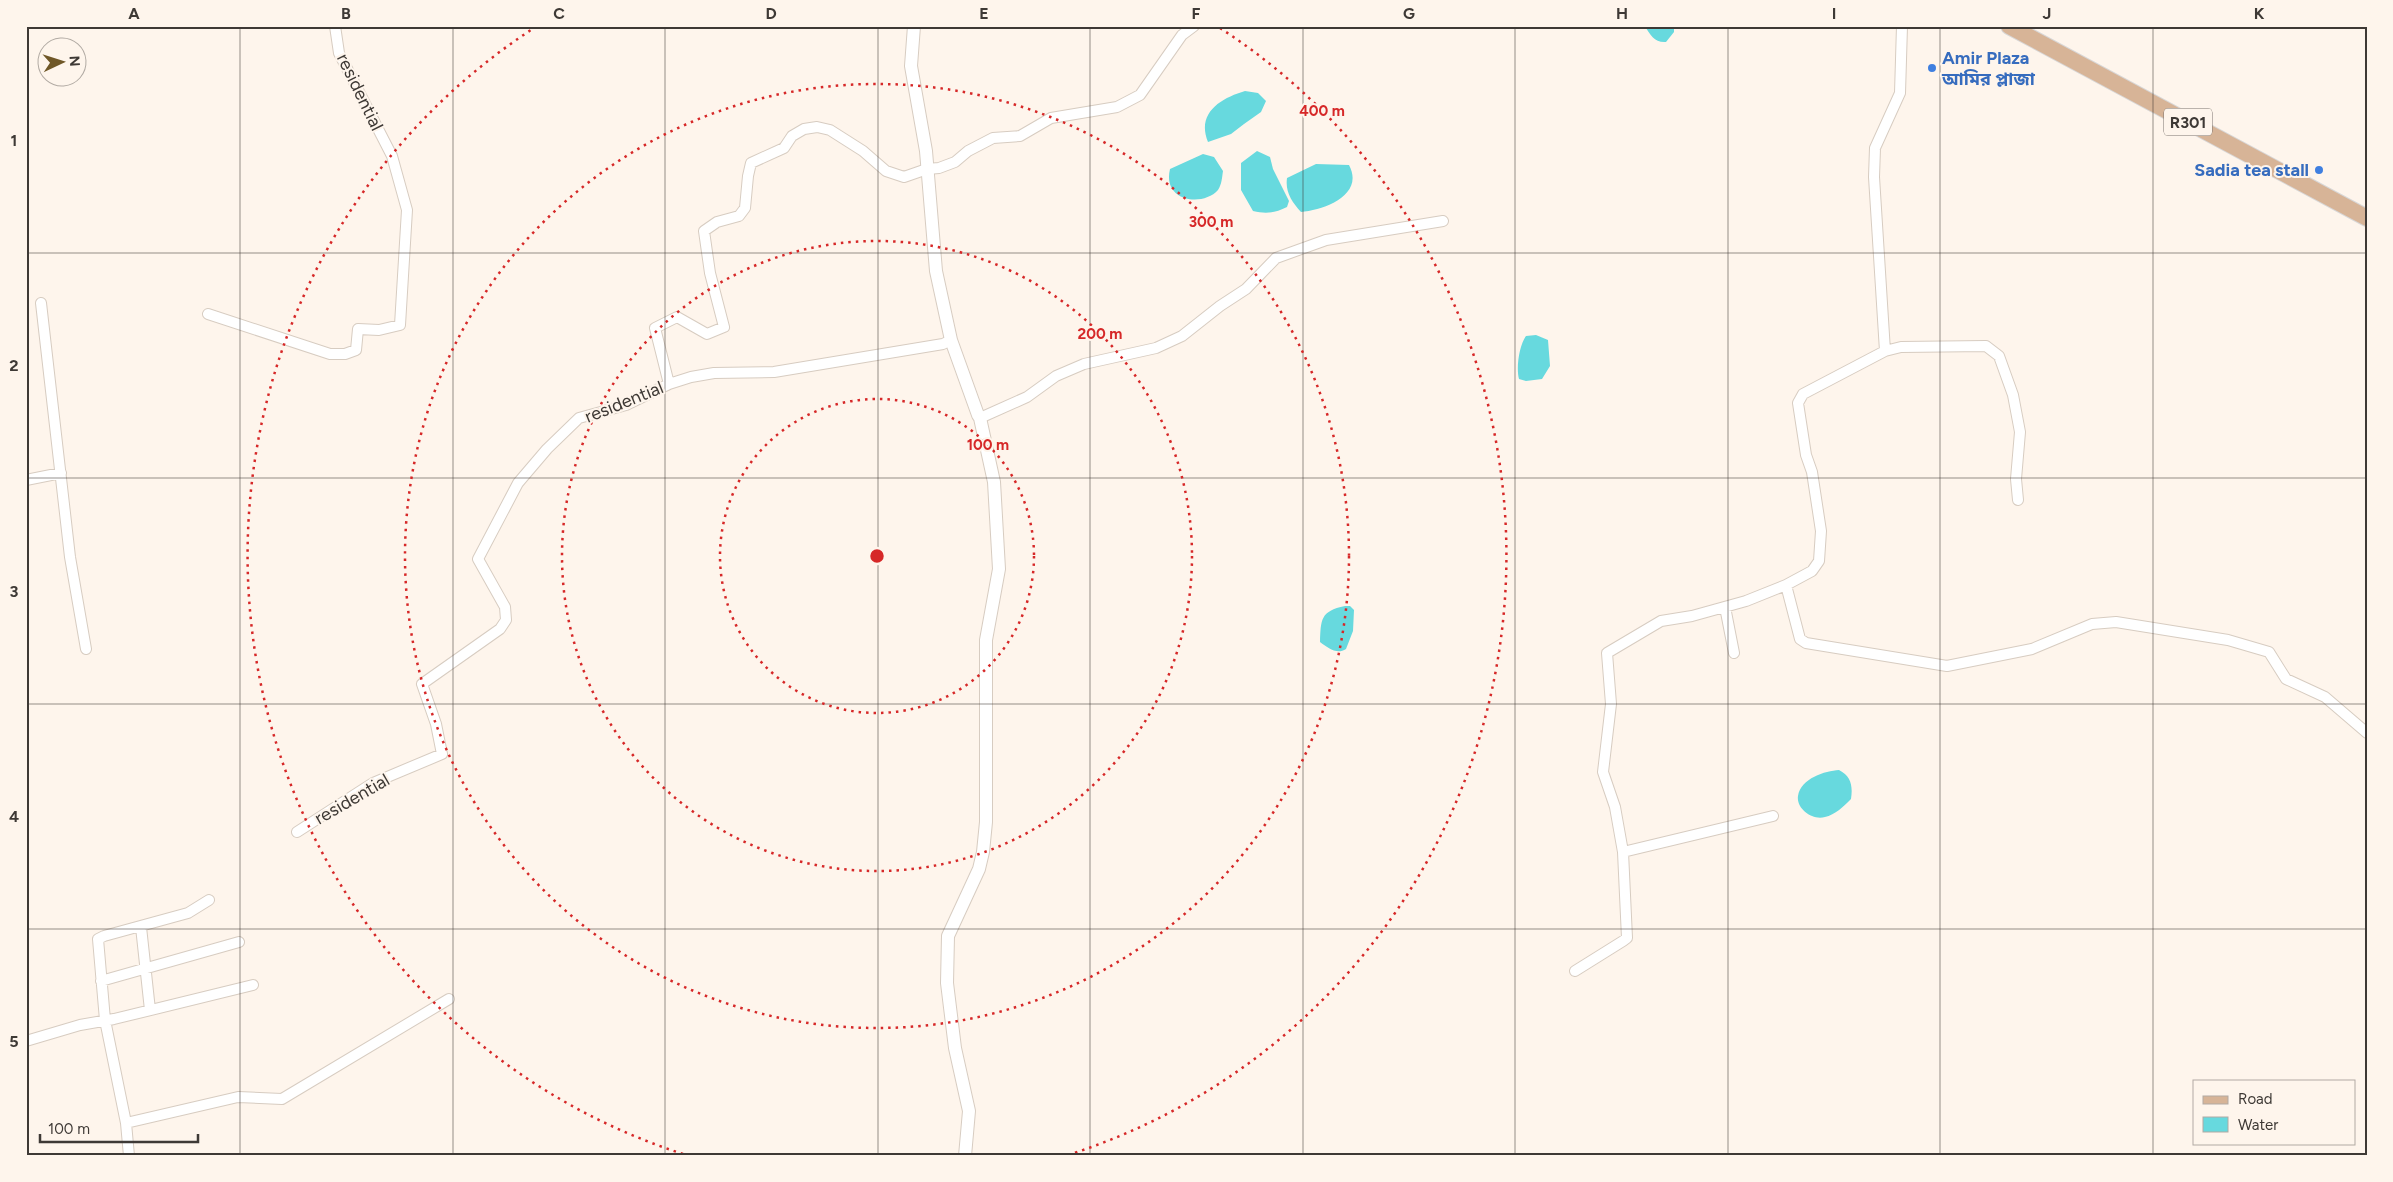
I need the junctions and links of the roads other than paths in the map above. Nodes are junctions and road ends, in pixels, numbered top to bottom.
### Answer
1 (335, 26) edge
2 (914, 26) edge
3 (1194, 26) edge
4 (1902, 26) edge
5 (2009, 26) edge
6 (927, 169) junction
7 (2367, 218) edge
8 (1443, 221) dead end
9 (41, 303) dead end
10 (208, 314) dead end
11 (951, 340) junction
12 (1885, 351) junction
13 (669, 384) junction
14 (980, 418) junction
15 (61, 473) junction
16 (26, 480) edge
17 (2018, 500) dead end
18 (1786, 585) junction
19 (1724, 607) junction
20 (86, 649) dead end
21 (1734, 653) dead end
22 (2367, 733) edge
23 (1773, 816) dead end
24 (297, 832) dead end
25 (1623, 852) junction
26 (209, 900) dead end
27 (141, 926) junction
28 (239, 942) dead end
29 (145, 968) junction
30 (1575, 971) dead end
31 (101, 980) junction
32 (253, 986) dead end
33 (449, 999) dead end
34 (150, 1010) junction
35 (105, 1020) junction
36 (26, 1041) edge
37 (126, 1123) junction
38 (129, 1156) edge
39 (965, 1156) edge

1 - 10 street, residential
2 - 6 street
3 - 6 street
4 - 12 street
5 - 7 main road, R301
6 - 11 street
6 - 13 street
8 - 14 street
9 - 15 street
11 - 13 street, residential
11 - 14 street
12 - 17 street
12 - 18 street
13 - 24 street, residential
14 - 39 street
15 - 16 street
15 - 20 street
18 - 19 street
18 - 22 street
19 - 21 street
19 - 25 street
23 - 25 street
25 - 30 street
26 - 27 street
27 - 29 street
27 - 31 street
28 - 29 street
29 - 31 street
29 - 34 street
31 - 35 street
32 - 34 street
33 - 37 street
34 - 35 street
35 - 36 street
35 - 37 street
37 - 38 street

